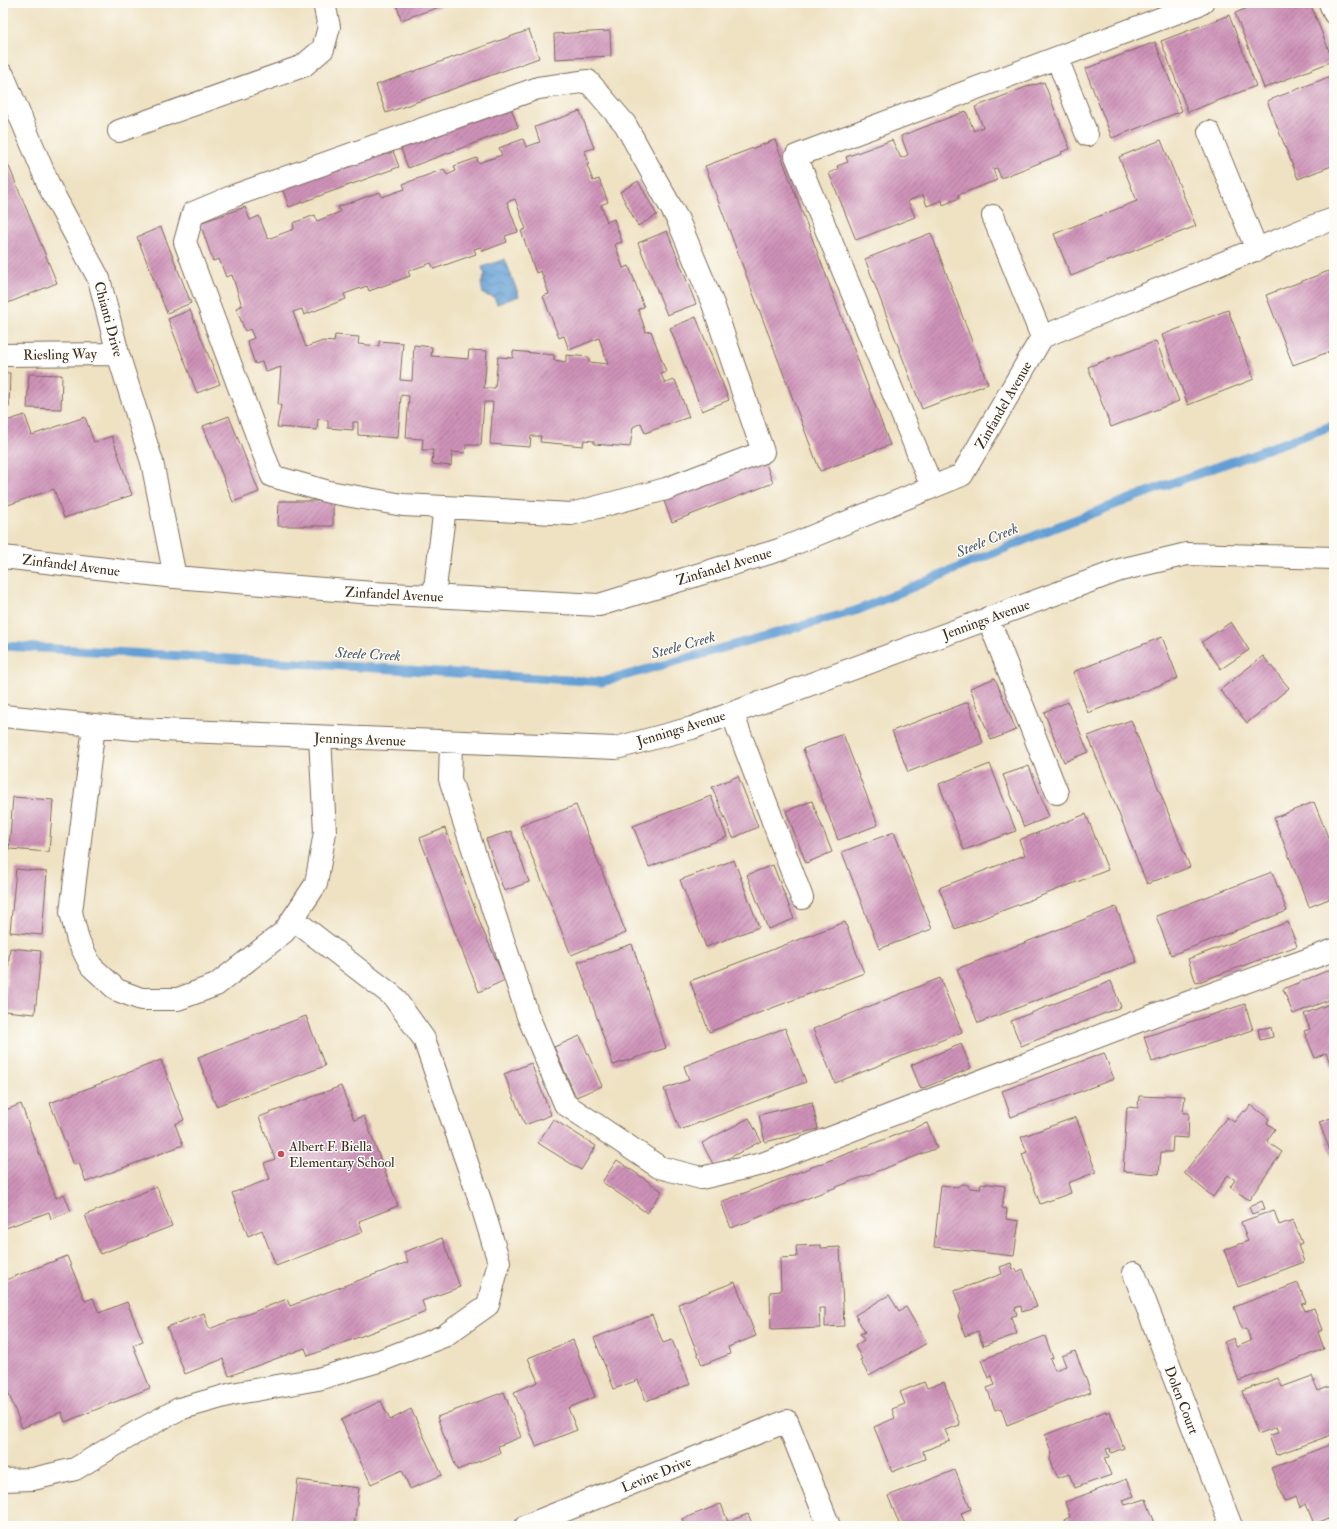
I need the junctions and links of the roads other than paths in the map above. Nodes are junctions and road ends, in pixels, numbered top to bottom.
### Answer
1 (324, 3) edge
2 (1202, 3) edge
3 (1330, 3) edge
4 (1334, 13) edge
5 (1056, 58) junction
6 (3, 75) edge
7 (119, 131) dead end
8 (1209, 132) dead end
9 (1087, 136) dead end
10 (993, 216) dead end
11 (1334, 220) edge
12 (1257, 250) junction
13 (1042, 337) junction
14 (118, 354) junction
15 (3, 355) edge
16 (932, 487) junction
17 (444, 507) junction
18 (3, 557) edge
19 (1334, 558) edge
20 (175, 578) junction
21 (434, 596) junction
22 (988, 618) junction
23 (732, 713) junction
24 (3, 716) edge
25 (94, 726) junction
26 (320, 737) junction
27 (451, 742) junction
28 (1057, 793) dead end
29 (802, 898) dead end
30 (293, 919) junction
31 (1334, 950) edge
32 (1134, 1273) dead end
33 (3, 1480) edge
34 (526, 1526) edge
35 (829, 1526) edge
36 (1231, 1526) edge

1 - 7 street
2 - 5 street
3 - 4 street
5 - 9 street
5 - 16 street
6 - 14 street, Chianti Drive
8 - 12 street
10 - 13 street
11 - 12 street
12 - 13 street
13 - 16 street, Zinfandel Avenue
14 - 15 street, Riesling Way
14 - 20 street, Chianti Drive
16 - 21 street, Zinfandel Avenue
17 - 17 street
17 - 21 street
18 - 20 street, Zinfandel Avenue
19 - 22 street, Jennings Avenue
20 - 21 street, Zinfandel Avenue
22 - 23 street, Jennings Avenue
22 - 28 street
23 - 27 street, Jennings Avenue
23 - 29 street
24 - 25 street, Jennings Avenue
25 - 26 street, Jennings Avenue
25 - 30 street
26 - 27 street, Jennings Avenue
26 - 30 street
27 - 31 street
30 - 33 street
32 - 36 street, Dolen Court
34 - 35 street, Levine Drive

